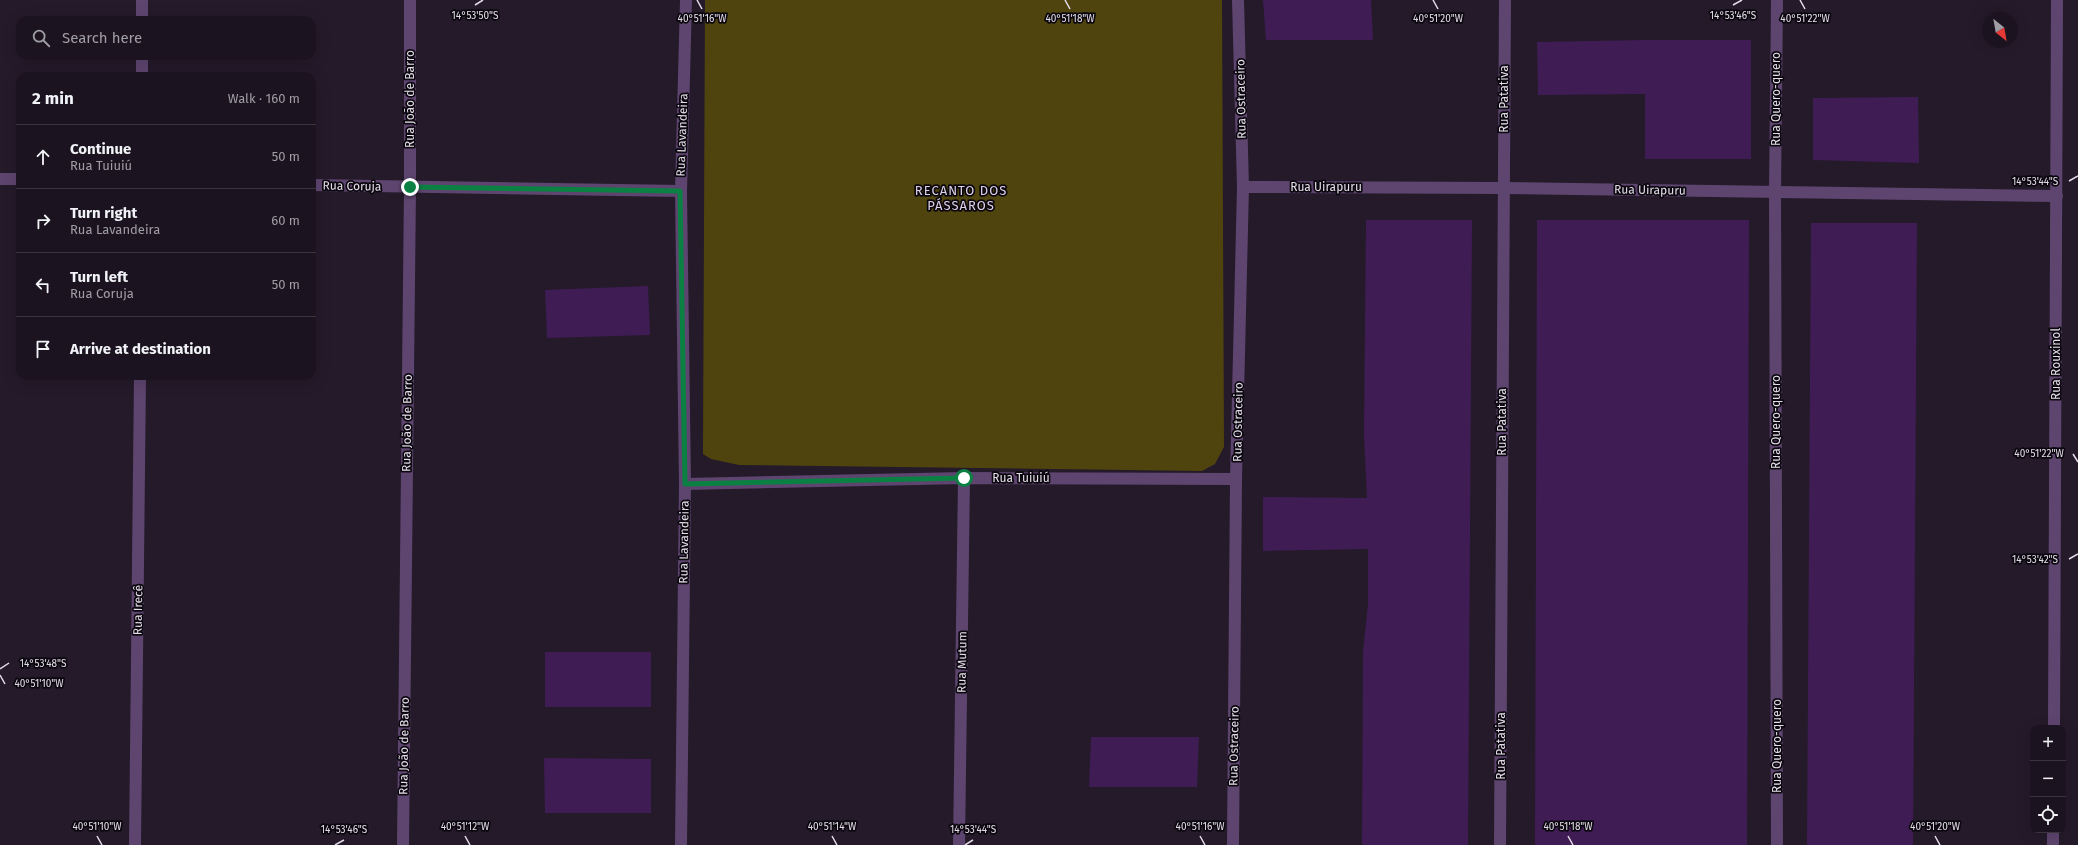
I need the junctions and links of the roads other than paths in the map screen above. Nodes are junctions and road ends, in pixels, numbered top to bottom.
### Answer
1 (142, 0) edge
2 (410, 0) edge
3 (686, 0) edge
4 (1238, 0) edge
5 (1504, 0) edge
6 (1777, 0) edge
7 (2057, 0) edge
8 (142, 16) edge
9 (142, 60) edge
10 (142, 72) edge
11 (0, 179) edge
12 (16, 179) edge
13 (316, 185) edge
14 (410, 187) junction
15 (1243, 187) junction
16 (1503, 188) junction
17 (680, 191) junction
18 (1775, 192) junction
19 (2057, 196) junction
20 (140, 380) edge
21 (964, 478) junction
22 (1236, 479) junction
23 (685, 484) junction
24 (2054, 725) edge
25 (2053, 833) edge
26 (135, 845) edge
27 (403, 845) edge
28 (681, 845) edge
29 (959, 845) edge
30 (1233, 845) edge
31 (1500, 845) edge
32 (1777, 845) edge
33 (2053, 845) edge

1 - 8 street
2 - 14 street, Rua João de Barro
3 - 17 street, Rua Lavandeira
4 - 15 street, Rua Ostraceiro
5 - 16 street, Rua Patativa
6 - 18 street, Rua Quero-quero
7 - 19 street, Rua Rouxinol
9 - 10 street
11 - 12 street
13 - 14 street, Rua Coruja
14 - 17 street, Rua Coruja
14 - 27 street, Rua João de Barro
15 - 16 street, Rua Uirapuru
15 - 22 street, Rua Ostraceiro
16 - 18 street, Rua Uirapuru
16 - 31 street, Rua Patativa
17 - 23 street, Rua Lavandeira
18 - 19 street, Rua Uirapuru
18 - 32 street, Rua Quero-quero
19 - 24 street, Rua Rouxinol
20 - 26 street, Rua Irecê
21 - 22 street, Rua Tuiuiú
21 - 23 street, Rua Tuiuiú
21 - 29 street, Rua Mutum
22 - 30 street, Rua Ostraceiro
23 - 28 street, Rua Lavandeira
25 - 33 street

